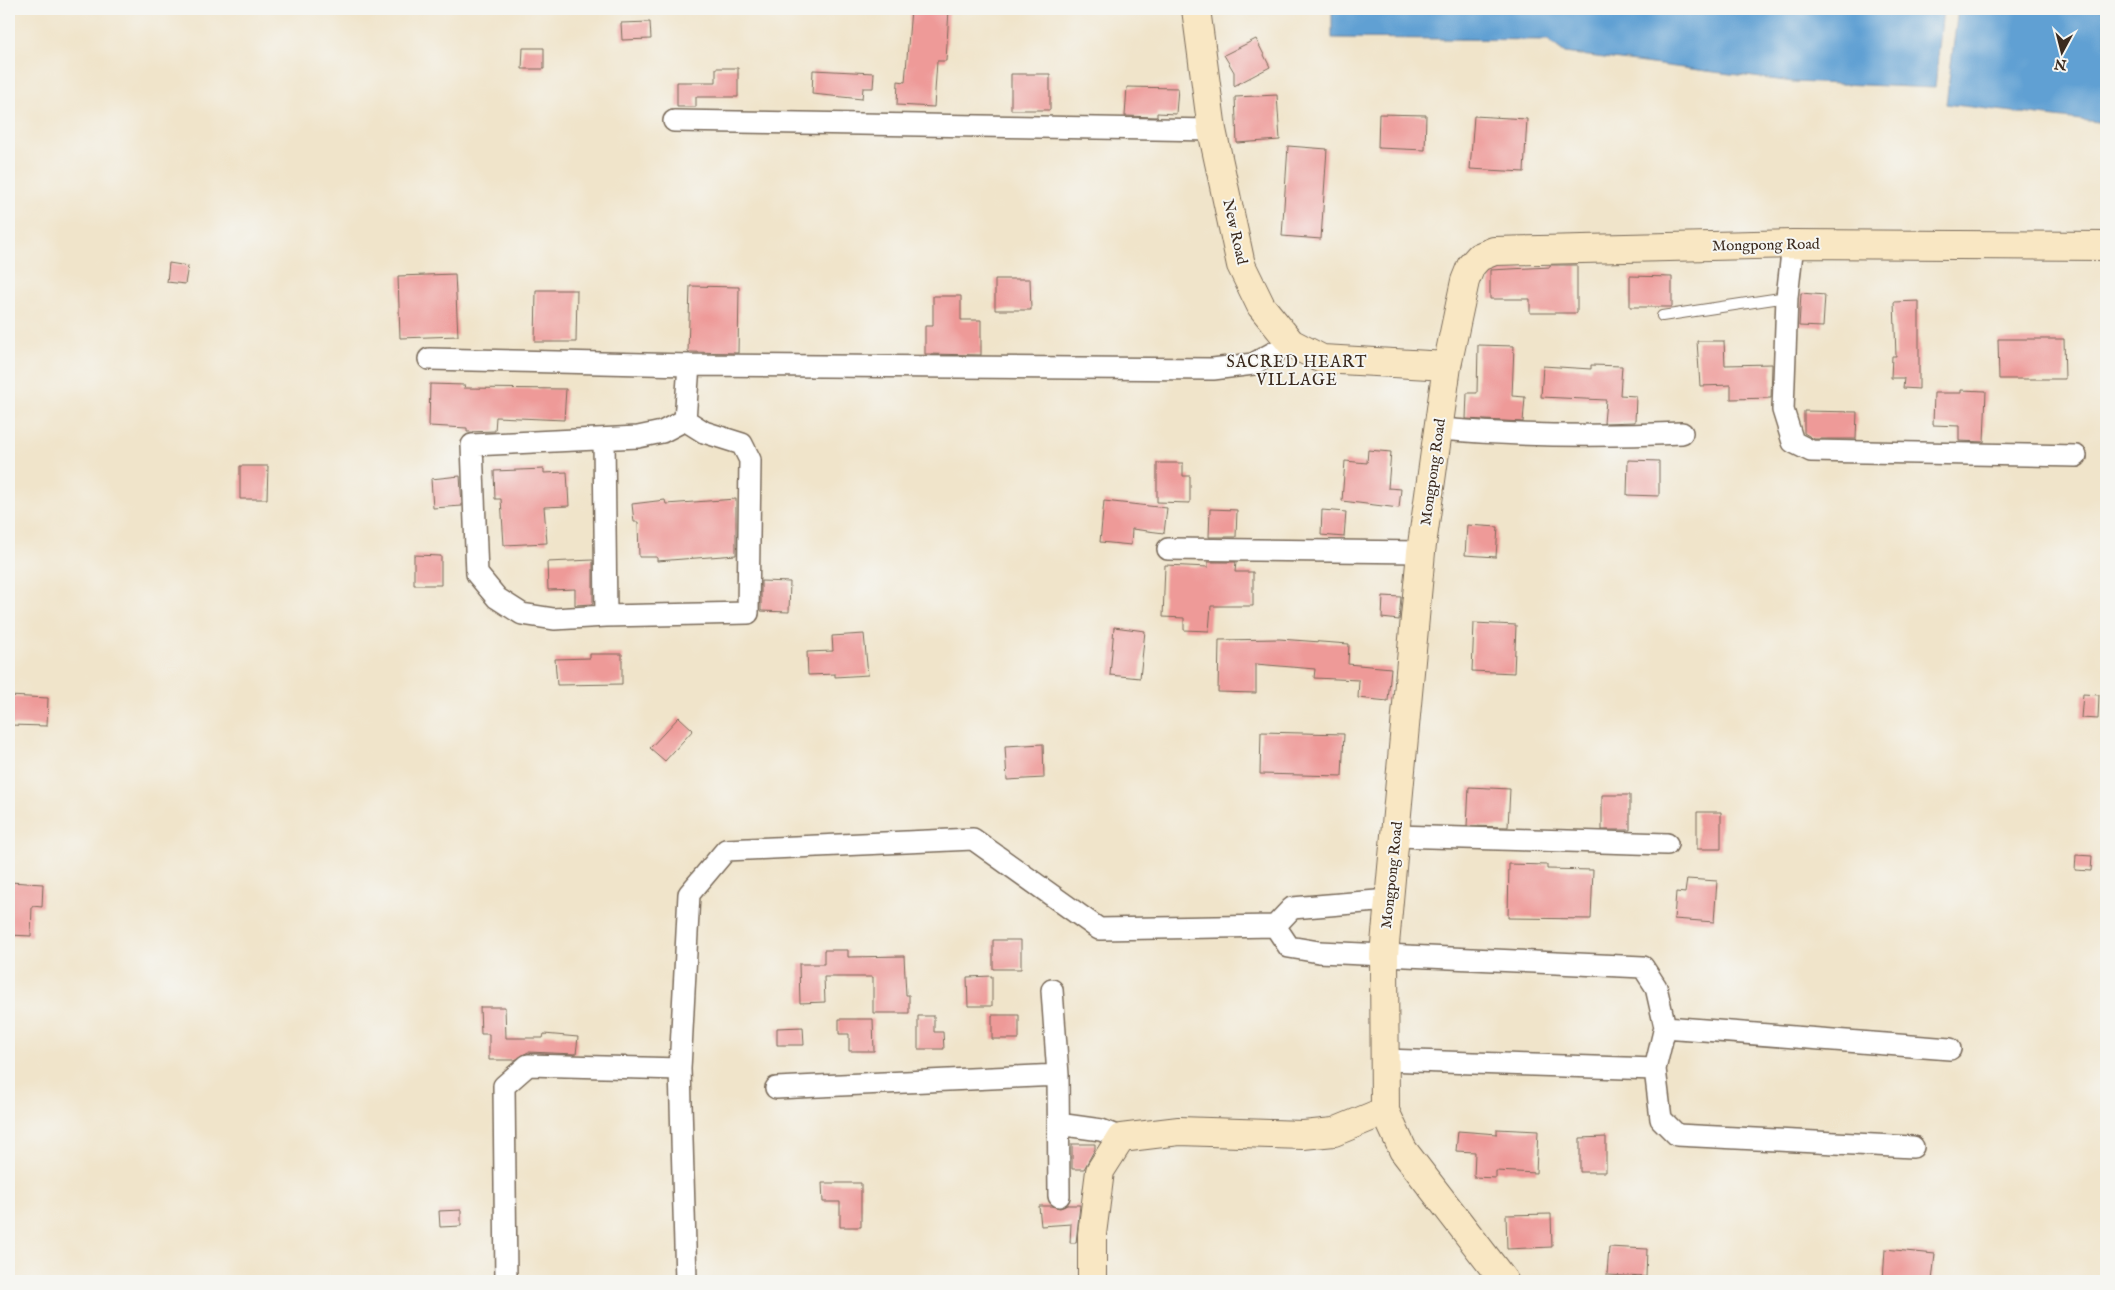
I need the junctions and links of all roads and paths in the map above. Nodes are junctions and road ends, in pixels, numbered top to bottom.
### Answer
1 (1196, 9) edge
2 (674, 121) dead end
3 (1212, 130) junction
4 (1793, 244) junction
5 (2106, 246) edge
6 (1787, 297) junction
7 (1662, 316) dead end
8 (1291, 343) junction
9 (429, 359) dead end
10 (689, 365) junction
11 (1447, 366) junction
12 (685, 420) junction
13 (1439, 429) junction
14 (1682, 433) dead end
15 (604, 440) junction
16 (2076, 456) dead end
17 (1168, 549) dead end
18 (1421, 552) junction
19 (606, 616) junction
20 (1396, 836) junction
21 (1668, 844) dead end
22 (1389, 900) junction
23 (1275, 926) junction
24 (1384, 955) junction
25 (1052, 990) dead end
26 (1665, 1027) junction
27 (1950, 1050) dead end
28 (1385, 1060) junction
29 (680, 1069) junction
30 (1655, 1069) junction
31 (1058, 1075) junction
32 (776, 1088) dead end
33 (1385, 1111) junction
34 (1058, 1124) junction
35 (1121, 1138) junction
36 (1913, 1147) dead end
37 (1059, 1196) dead end
38 (506, 1281) edge
39 (686, 1281) edge
40 (1092, 1281) edge
41 (1504, 1281) edge

1 - 3 main road, New Road
2 - 3 street
3 - 8 main road, New Road
4 - 5 main road, Mongpong Road
4 - 6 street
4 - 11 main road, Mongpong Road
6 - 7 lane
6 - 16 street
8 - 10 street
8 - 11 main road, New Road
9 - 10 street
10 - 12 street
11 - 13 main road, Mongpong Road
12 - 15 street
12 - 19 street
13 - 14 street
13 - 18 main road, Mongpong Road
15 - 19 street
15 - 19 street
17 - 18 street
18 - 20 main road, Mongpong Road
20 - 21 street
20 - 22 main road, Mongpong Road
22 - 23 street
22 - 24 main road, Mongpong Road
23 - 24 street
23 - 29 street
24 - 26 street
24 - 28 main road, Mongpong Road
25 - 31 street
26 - 27 street
26 - 30 street
28 - 30 street
28 - 33 main road, Mongpong Road
29 - 38 street
29 - 39 street
30 - 36 street
31 - 32 street
31 - 34 street
33 - 35 main road
33 - 41 main road, Mongpong Road
34 - 35 street
34 - 37 street
35 - 40 main road

